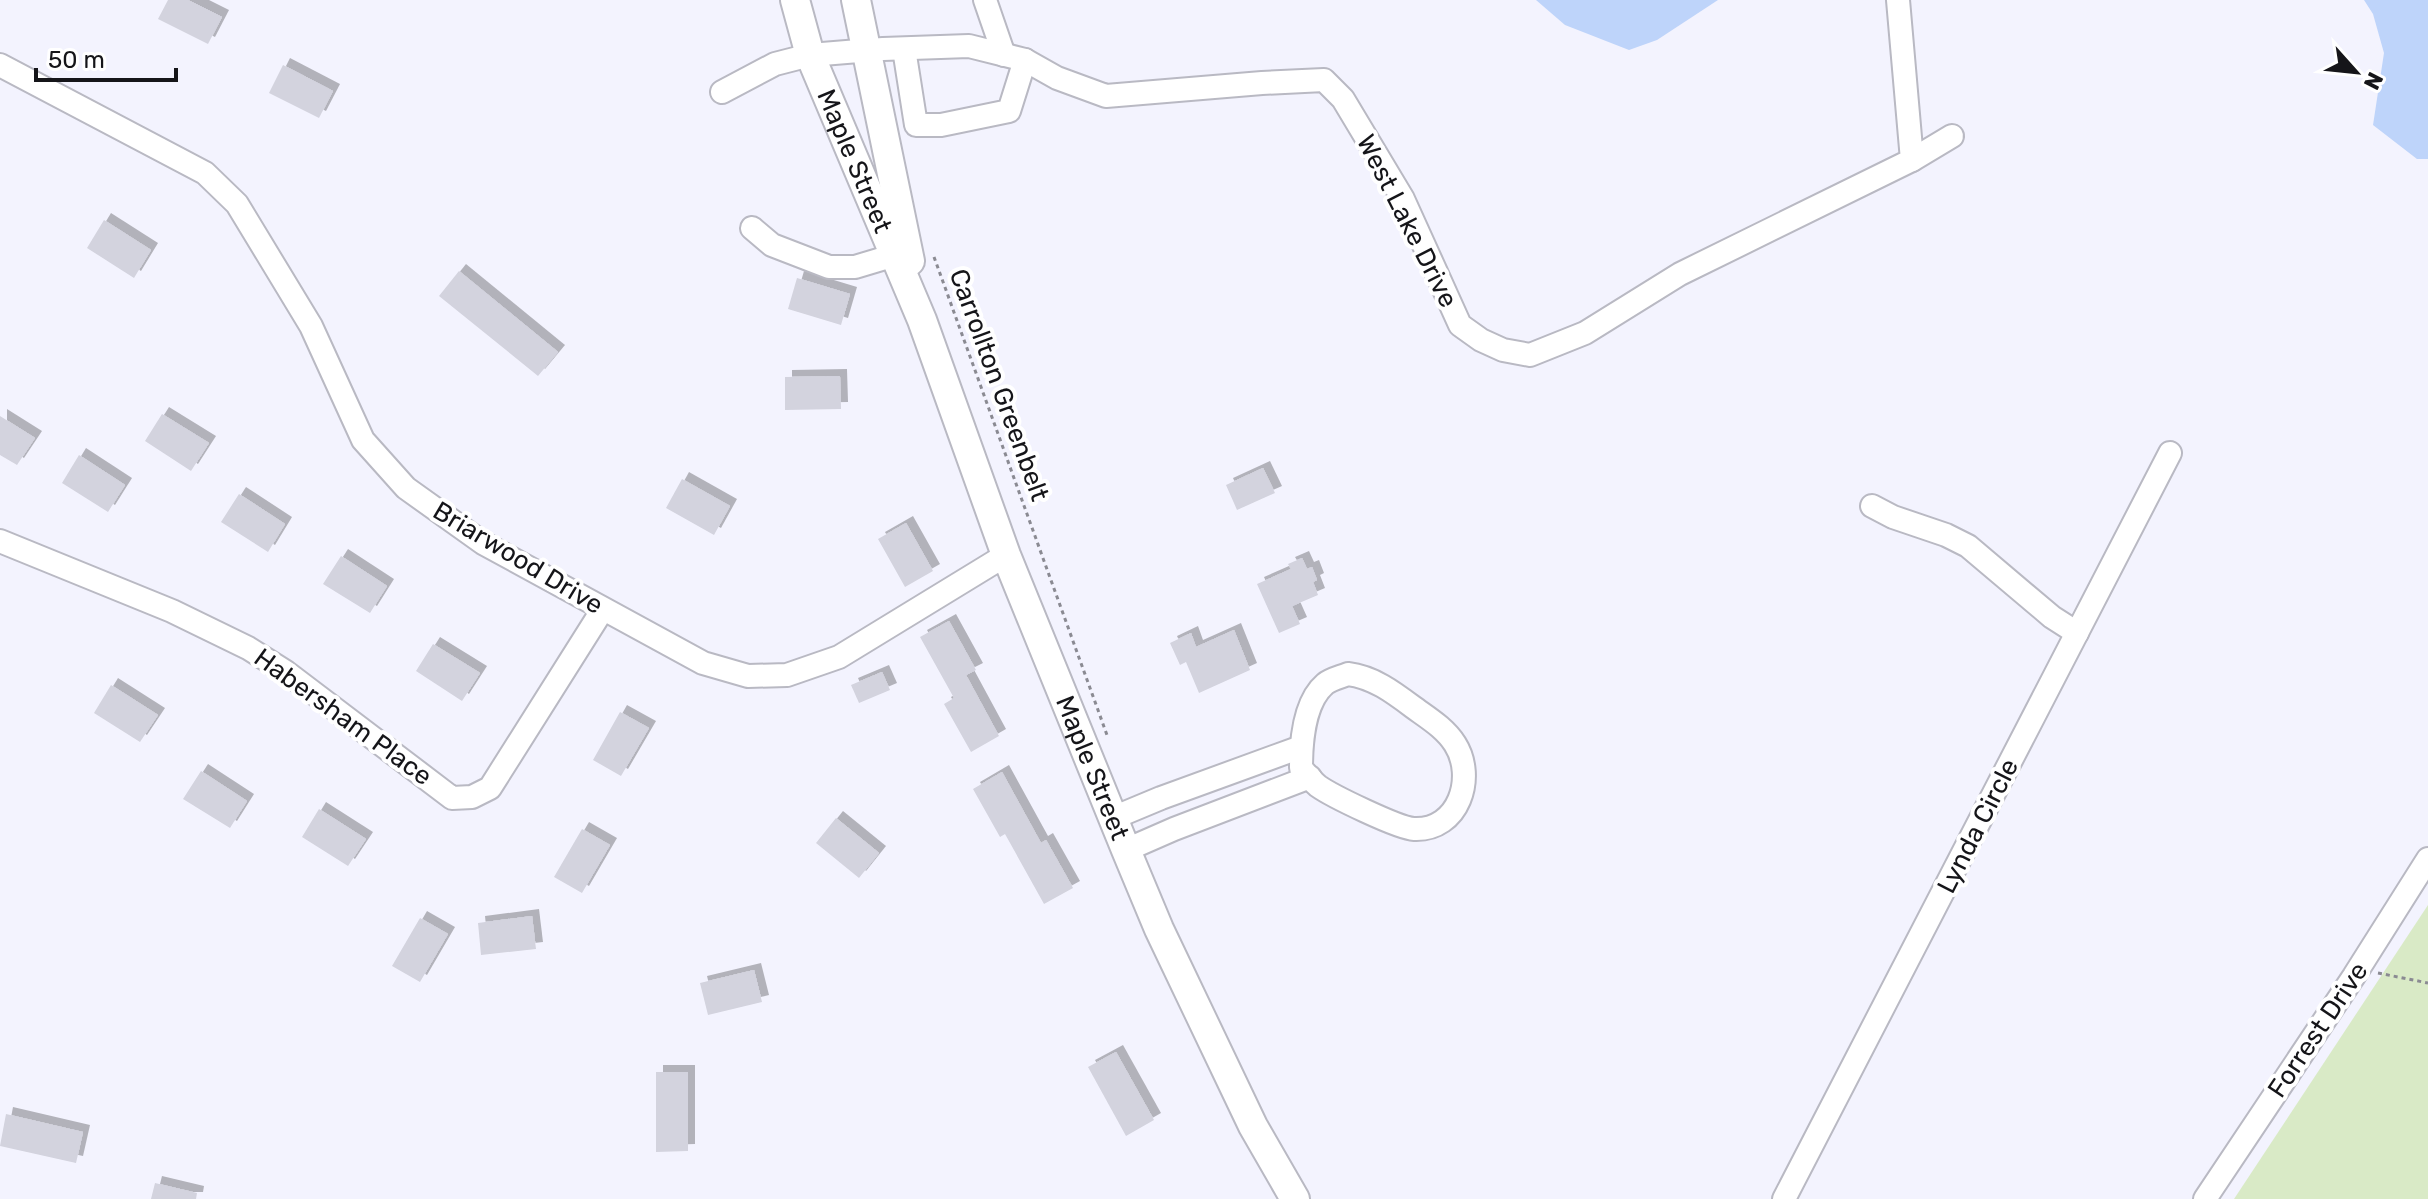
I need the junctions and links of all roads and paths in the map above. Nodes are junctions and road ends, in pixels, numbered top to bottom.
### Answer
1 (795, 0) edge
2 (856, 0) edge
3 (985, 0) edge
4 (1898, 0) edge
5 (904, 49) junction
6 (866, 50) junction
7 (810, 55) junction
8 (1014, 58) junction
9 (0, 65) edge
10 (722, 92) dead end
11 (1952, 136) dead end
12 (1912, 160) junction
13 (752, 228) dead end
14 (933, 254) dead end
15 (895, 255) junction
16 (922, 320) junction
17 (2170, 453) dead end
18 (1872, 506) dead end
19 (0, 541) edge
20 (1006, 555) junction
21 (603, 609) junction
22 (2077, 633) junction
23 (1110, 743) dead end
24 (1301, 747) junction
25 (1310, 777) junction
26 (1113, 818) junction
27 (1126, 850) junction
28 (2428, 859) edge
29 (2354, 976) junction
30 (2428, 983) edge
31 (1295, 1199) edge
32 (1784, 1199) edge
33 (2205, 1199) edge

1 - 7 main road, Maple Street
2 - 6 main road, Maple Street
3 - 8 street
4 - 12 street
5 - 6 street, West Lake Drive
5 - 8 street, West Lake Drive
5 - 8 street
6 - 7 street, West Lake Drive
6 - 16 main road, Maple Street
7 - 10 street, West Lake Drive
7 - 15 main road, Maple Street
8 - 12 street, West Lake Drive
9 - 21 street, Briarwood Drive
11 - 12 street
13 - 15 street
14 - 23 path, Carrollton Greenbelt
15 - 16 main road, Maple Street
16 - 20 main road, Maple Street
17 - 22 street, Lynda Circle
18 - 22 street
19 - 21 street, Habersham Place
20 - 21 street, Briarwood Drive
20 - 26 main road, Maple Street
22 - 32 street, Lynda Circle
24 - 25 street
24 - 25 street
24 - 26 street
25 - 27 street
26 - 27 main road, Maple Street
27 - 31 main road, Maple Street
28 - 29 street, Forrest Drive
29 - 30 path
29 - 33 street, Forrest Drive

